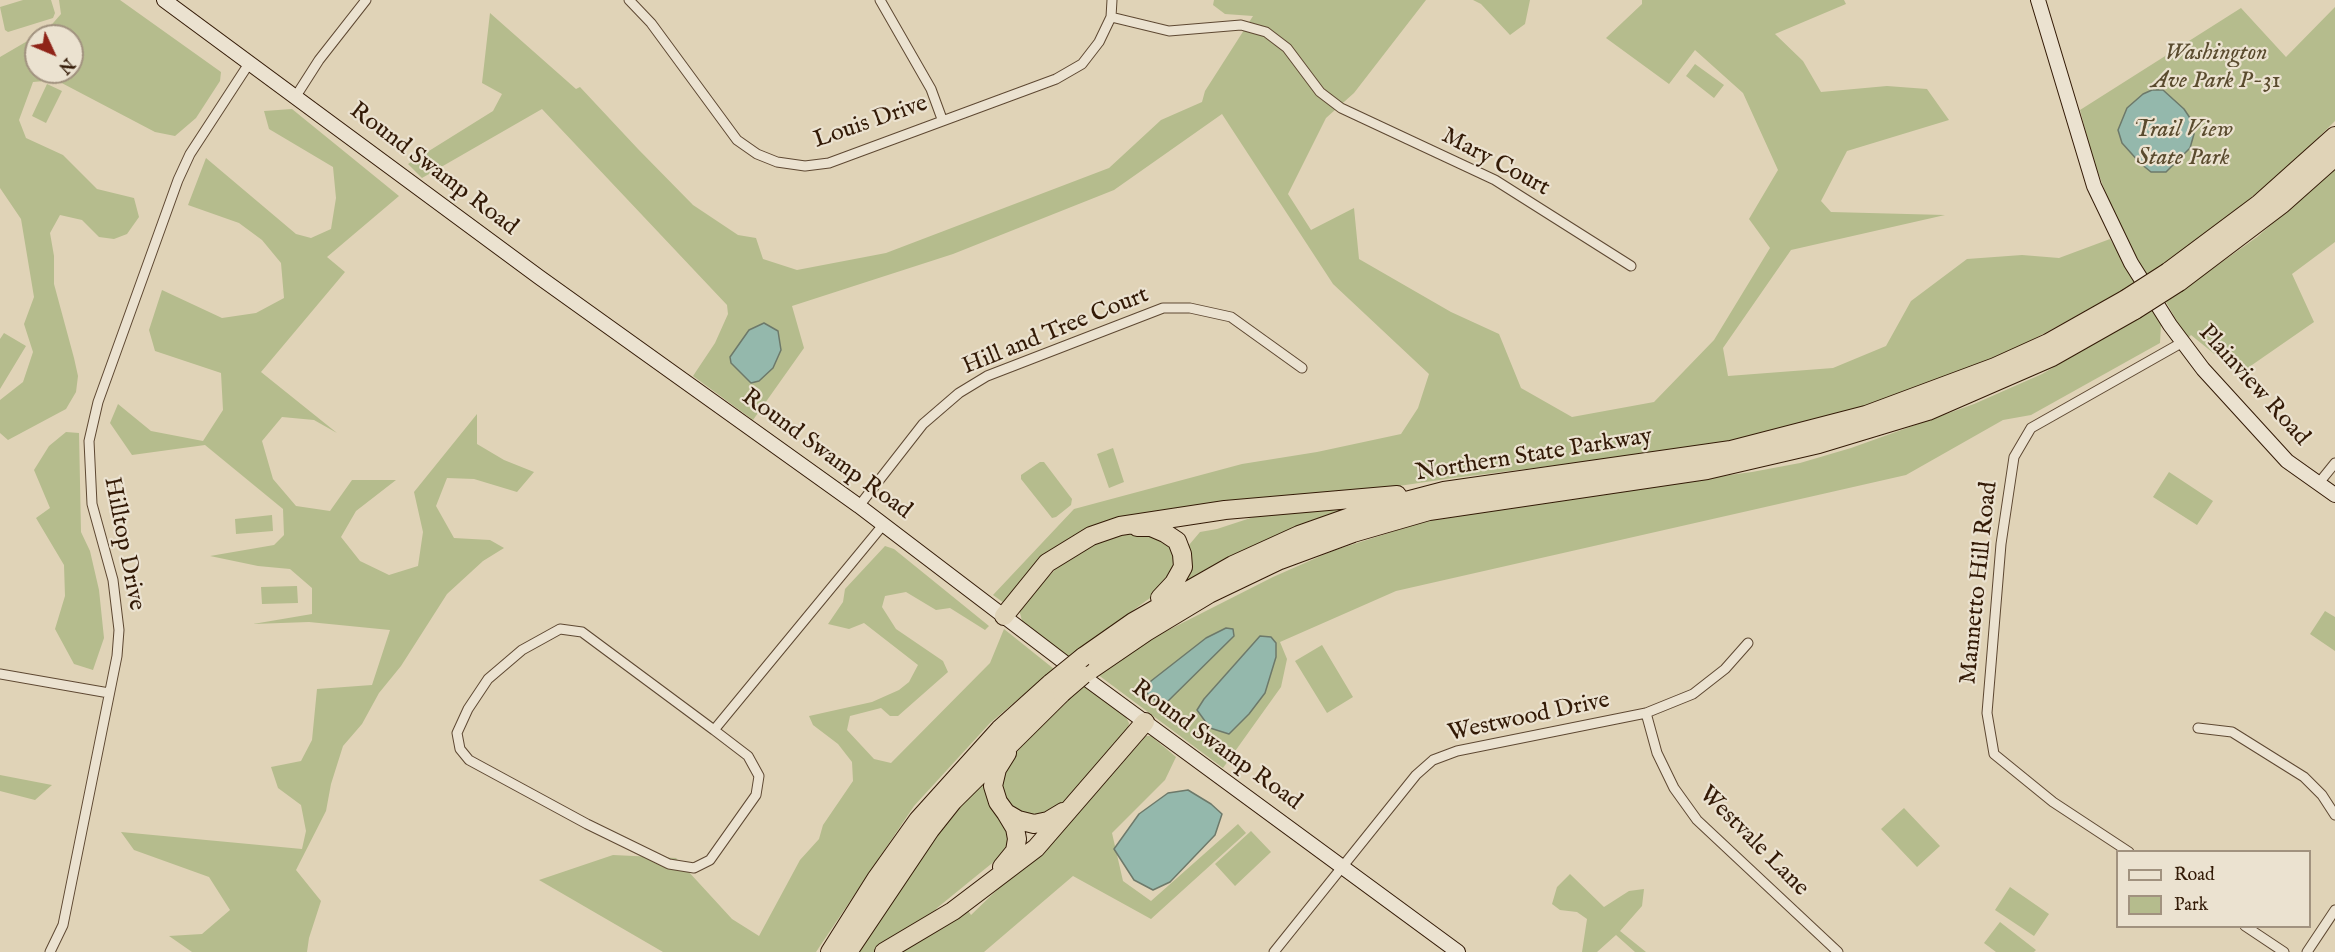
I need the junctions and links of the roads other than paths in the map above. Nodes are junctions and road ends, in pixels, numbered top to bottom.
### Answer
1 (164, 0) edge
2 (366, 0) edge
3 (629, 0) edge
4 (879, 0) edge
5 (1112, 0) edge
6 (2042, 1) edge
7 (1111, 17) junction
8 (250, 62) junction
9 (296, 96) junction
10 (942, 120) junction
11 (2335, 136) edge
12 (2335, 157) edge
13 (1631, 266) dead end
14 (2174, 277) junction
15 (2130, 305) junction
16 (2183, 342) junction
17 (1302, 368) dead end
18 (2335, 463) edge
19 (2318, 484) junction
20 (1444, 491) junction
21 (2335, 495) edge
22 (859, 506) junction
23 (883, 525) junction
24 (1004, 616) junction
25 (1133, 622) junction
26 (1748, 643) dead end
27 (1092, 660) junction
28 (0, 674) edge
29 (1056, 688) junction
30 (109, 693) junction
31 (1044, 708) junction
32 (1646, 713) junction
33 (1145, 722) junction
34 (2198, 728) dead end
35 (714, 730) junction
36 (1082, 795) junction
37 (1006, 813) junction
38 (2335, 815) edge
39 (2126, 850) edge
40 (1343, 866) junction
41 (983, 889) junction
42 (2335, 910) edge
43 (2247, 928) edge
44 (50, 952) edge
45 (830, 952) edge
46 (848, 952) edge
47 (884, 952) edge
48 (1274, 952) edge
49 (1458, 952) edge
50 (1838, 952) edge
51 (2284, 952) edge
52 (2307, 952) edge

1 - 8 street, Round Swamp Road
2 - 9 street
3 - 10 street, Louis Drive
4 - 10 street
5 - 7 street, Louis Drive
6 - 16 street, Plainview Road
7 - 10 street, Louis Drive
7 - 13 street, Mary Court
8 - 9 street, Round Swamp Road
8 - 30 street, Hilltop Drive
9 - 22 street, Round Swamp Road
11 - 14 highway, Northern State Parkway
12 - 14 highway, Northern State Parkway
14 - 15 highway, Northern State Parkway, bridge
15 - 20 highway, Northern State Parkway
15 - 27 highway, Northern State Parkway
16 - 19 street, Plainview Road
16 - 39 street, Mannetto Hill Road
17 - 22 street, Hill and Tree Court
18 - 19 street
19 - 21 street, Plainview Road
20 - 24 highway
20 - 25 highway, Northern State Parkway
22 - 23 street, Round Swamp Road
23 - 24 street, Round Swamp Road
23 - 35 street
24 - 25 highway
24 - 33 street, Round Swamp Road
25 - 27 highway, Northern State Parkway
26 - 32 street, Westwood Drive
27 - 29 highway, Northern State Parkway, bridge
28 - 30 street
29 - 31 highway, Northern State Parkway
29 - 45 highway, Northern State Parkway
30 - 44 street, Hilltop Drive
31 - 37 highway
31 - 46 highway, Northern State Parkway
32 - 40 street, Westwood Drive
32 - 50 street, Westvale Lane
33 - 36 highway
33 - 40 street, Round Swamp Road
34 - 38 street
35 - 35 street
36 - 37 highway
36 - 41 highway
37 - 41 highway
40 - 48 street, Westwood Drive
40 - 49 street, Round Swamp Road
41 - 47 highway
42 - 52 street
43 - 51 street

